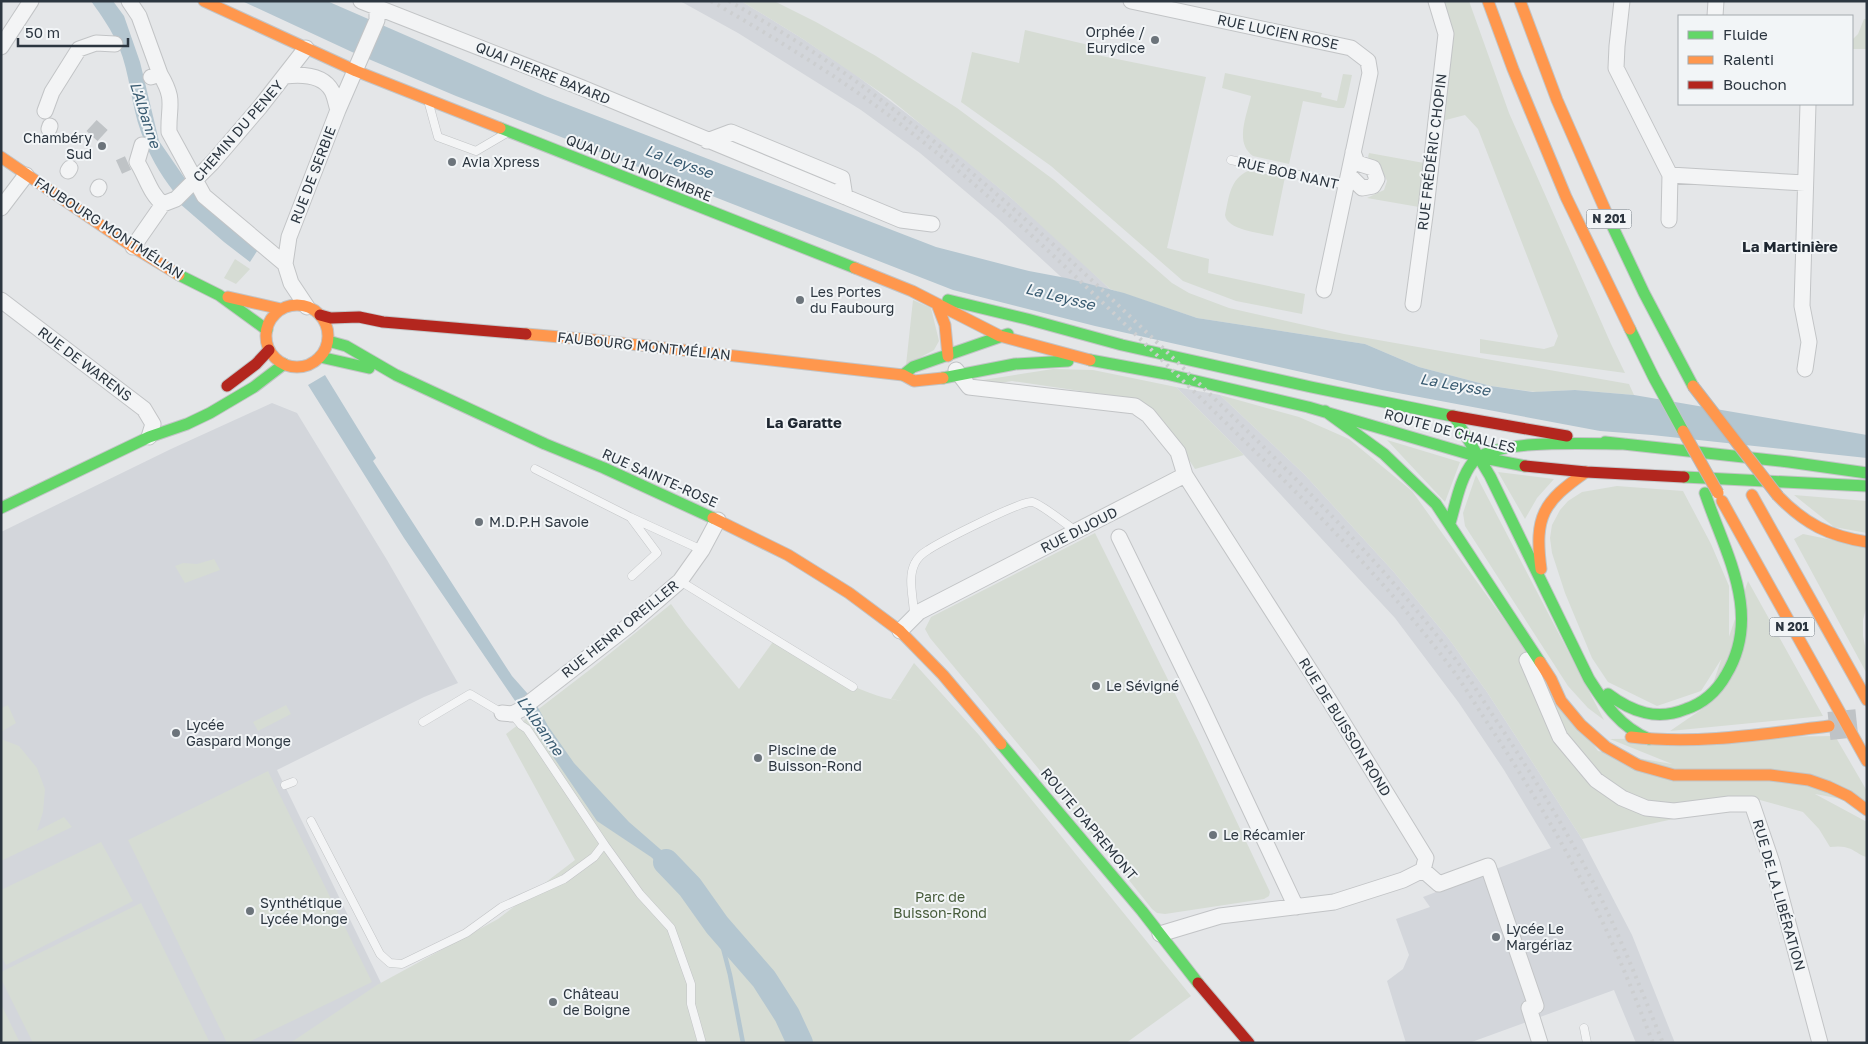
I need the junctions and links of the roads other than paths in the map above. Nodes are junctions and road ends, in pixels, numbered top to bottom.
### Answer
1 (32, 1) edge
2 (129, 1) edge
3 (204, 1) edge
4 (361, 1) edge
5 (1131, 1) edge
6 (1436, 1) edge
7 (1520, 1) edge
8 (1622, 1) edge
9 (1716, 1) edge
10 (1489, 6) edge
11 (377, 14) junction
12 (1715, 15) edge
13 (115, 44) dead end
14 (1, 47) edge
15 (306, 48) junction
16 (359, 65) junction
17 (285, 76) junction
18 (428, 100) junction
19 (1808, 105) edge
20 (338, 110) junction
21 (45, 111) dead end
22 (509, 132) junction
23 (142, 145) dead end
24 (1353, 152) junction
25 (1, 157) edge
26 (1231, 160) dead end
27 (26, 175) junction
28 (1670, 175) junction
29 (1347, 180) junction
30 (193, 183) junction
31 (1805, 184) junction
32 (169, 202) junction
33 (1, 208) edge
34 (1669, 220) dead end
35 (932, 224) dead end
36 (133, 247) junction
37 (285, 264) junction
38 (291, 283) junction
39 (1324, 290) dead end
40 (912, 291) junction
41 (219, 295) junction
42 (1, 300) edge
43 (937, 304) junction
44 (1413, 304) dead end
45 (307, 307) junction
46 (284, 308) junction
47 (320, 315) junction
48 (384, 322) junction
49 (267, 330) junction
50 (360, 330) dead end
51 (346, 335) dead end
52 (1000, 336) junction
53 (1085, 336) junction
54 (328, 338) junction
55 (1122, 345) joint
56 (269, 350) junction
57 (948, 356) junction
58 (320, 357) junction
59 (1092, 360) junction
60 (284, 364) junction
61 (1805, 369) dead end
62 (396, 375) junction
63 (903, 375) junction
64 (958, 375) junction
65 (1691, 384) junction
66 (217, 392) dead end
67 (1325, 411) junction
68 (182, 414) dead end
69 (1454, 416) junction
70 (1682, 430) junction
71 (150, 437) junction
72 (1624, 444) junction
73 (1479, 457) junction
74 (535, 469) dead end
75 (1586, 472) junction
76 (1867, 472) edge
77 (1185, 475) junction
78 (1867, 486) edge
79 (1, 508) edge
80 (630, 517) junction
81 (718, 520) junction
82 (1450, 523) junction
83 (1076, 531) junction
84 (1119, 538) dead end
85 (1867, 542) edge
86 (702, 550) junction
87 (632, 576) dead end
88 (680, 581) junction
89 (1546, 592) junction
90 (914, 617) junction
91 (900, 631) junction
92 (1525, 638) junction
93 (1551, 679) junction
94 (1589, 679) junction
95 (854, 687) dead end
96 (1867, 700) edge
97 (511, 712) junction
98 (1593, 721) dead end
99 (423, 722) dead end
100 (1829, 726) tunnel mouth
101 (1616, 733) dead end
102 (1649, 739) junction
103 (1867, 761) edge
104 (1867, 810) edge
105 (311, 821) dead end
106 (604, 844) junction
107 (1423, 870) junction
108 (1296, 907) junction
109 (1160, 934) junction
110 (1584, 1028) dead end
111 (702, 1043) edge
112 (1249, 1043) edge
113 (1540, 1043) edge
114 (1587, 1043) edge
115 (1820, 1043) edge

1 - 14 street
2 - 30 street
3 - 15 main road, QUAI DU 11 NOVEMBRE
4 - 11 street, QUAI PIERRE BAYARD
5 - 24 street, RUE LUCIEN ROSE
6 - 44 street, RUE FRÉDÉRIC CHOPIN
7 - 65 main road, N 201
8 - 28 street
9 - 12 street
10 - 70 main road, N 201
11 - 16 street, RUE DE SERBIE
11 - 35 street, QUAI PIERRE BAYARD
13 - 21 street
15 - 16 main road, QUAI DU 11 NOVEMBRE
15 - 17 street, CHEMIN DU PENEY
16 - 18 main road, QUAI DU 11 NOVEMBRE
16 - 20 street, RUE DE SERBIE
17 - 20 street
17 - 30 street, CHEMIN DU PENEY
18 - 22 main road, QUAI DU 11 NOVEMBRE
18 - 22 lane
19 - 31 street
20 - 37 street, RUE DE SERBIE
22 - 40 main road, QUAI DU 11 NOVEMBRE
23 - 32 street
24 - 29 street, RUE LUCIEN ROSE
24 - 29 street
25 - 27 main road, FAUBOURG MONTMÉLIAN
26 - 29 lane, RUE BOB NANT
27 - 33 street
27 - 36 main road, FAUBOURG MONTMÉLIAN
28 - 31 street
28 - 34 street
29 - 39 street, RUE LUCIEN ROSE
30 - 32 street, CHEMIN DU PENEY
30 - 37 street
31 - 61 street
32 - 36 street, CHEMIN DU PENEY
36 - 41 main road, FAUBOURG MONTMÉLIAN
37 - 38 street, RUE DE SERBIE
38 - 45 street, RUE DE SERBIE
38 - 46 street, RUE DE SERBIE
40 - 43 main road, QUAI DU 11 NOVEMBRE
40 - 53 main road, QUAI DU 11 NOVEMBRE
41 - 46 main road, FAUBOURG MONTMÉLIAN
41 - 49 main road, FAUBOURG MONTMÉLIAN
42 - 71 street, RUE DE WARENS
43 - 52 main road, QUAI DU 11 NOVEMBRE
43 - 57 main road
45 - 46 main road
45 - 47 main road
46 - 49 main road
47 - 48 main road, FAUBOURG MONTMÉLIAN
47 - 54 main road
48 - 50 main road, FAUBOURG MONTMÉLIAN
48 - 63 main road, FAUBOURG MONTMÉLIAN
49 - 56 main road
51 - 54 main road
52 - 53 main road, QUAI DU 11 NOVEMBRE
52 - 57 main road
52 - 59 main road, QUAI DU 11 NOVEMBRE
53 - 55 main road, QUAI DU 11 NOVEMBRE
54 - 58 main road
54 - 62 main road, RUE SAINTE-ROSE
55 - 69 main road, ROUTE DE CHALLES
56 - 60 main road
56 - 66 main road
57 - 63 main road
57 - 64 street
58 - 60 main road
58 - 62 main road, RUE SAINTE-ROSE
59 - 64 main road, FAUBOURG MONTMÉLIAN
59 - 67 main road, ROUTE DE CHALLES
60 - 71 main road
62 - 81 main road, RUE SAINTE-ROSE
63 - 64 main road, FAUBOURG MONTMÉLIAN
64 - 77 street
65 - 85 main road, bridge
65 - 96 main road, N 201, bridge
67 - 73 main road, ROUTE DE CHALLES
67 - 82 main road
68 - 71 main road
69 - 72 main road, ROUTE DE CHALLES
69 - 73 main road
70 - 94 main road, bridge
70 - 103 main road, N 201, bridge
71 - 79 main road
72 - 73 main road
72 - 76 main road, ROUTE DE CHALLES
73 - 75 main road, ROUTE DE CHALLES
73 - 82 main road
73 - 89 main road
74 - 80 lane
75 - 78 main road, ROUTE DE CHALLES
75 - 89 main road
77 - 83 street, RUE DIJOUD
77 - 107 street, RUE DE BUISSON ROND
80 - 86 lane
80 - 87 lane
81 - 86 street, RUE HENRI OREILLER
81 - 91 main road, RUE SAINTE-ROSE
82 - 92 main road
83 - 90 street, RUE DIJOUD
83 - 90 lane
84 - 108 street
86 - 88 street, RUE HENRI OREILLER
88 - 95 lane
88 - 97 street, RUE HENRI OREILLER
89 - 94 main road
90 - 91 street, RUE DIJOUD
91 - 109 main road, ROUTE D'APREMONT
92 - 93 main road
92 - 115 street, RUE DE LA LIBÉRATION
93 - 98 main road
93 - 104 main road
94 - 102 main road
97 - 99 lane
97 - 106 lane
100 - 102 main road
101 - 102 main road
105 - 106 lane
106 - 111 lane
107 - 108 street
107 - 113 street
108 - 109 street
109 - 112 main road, ROUTE D'APREMONT
110 - 114 lane

